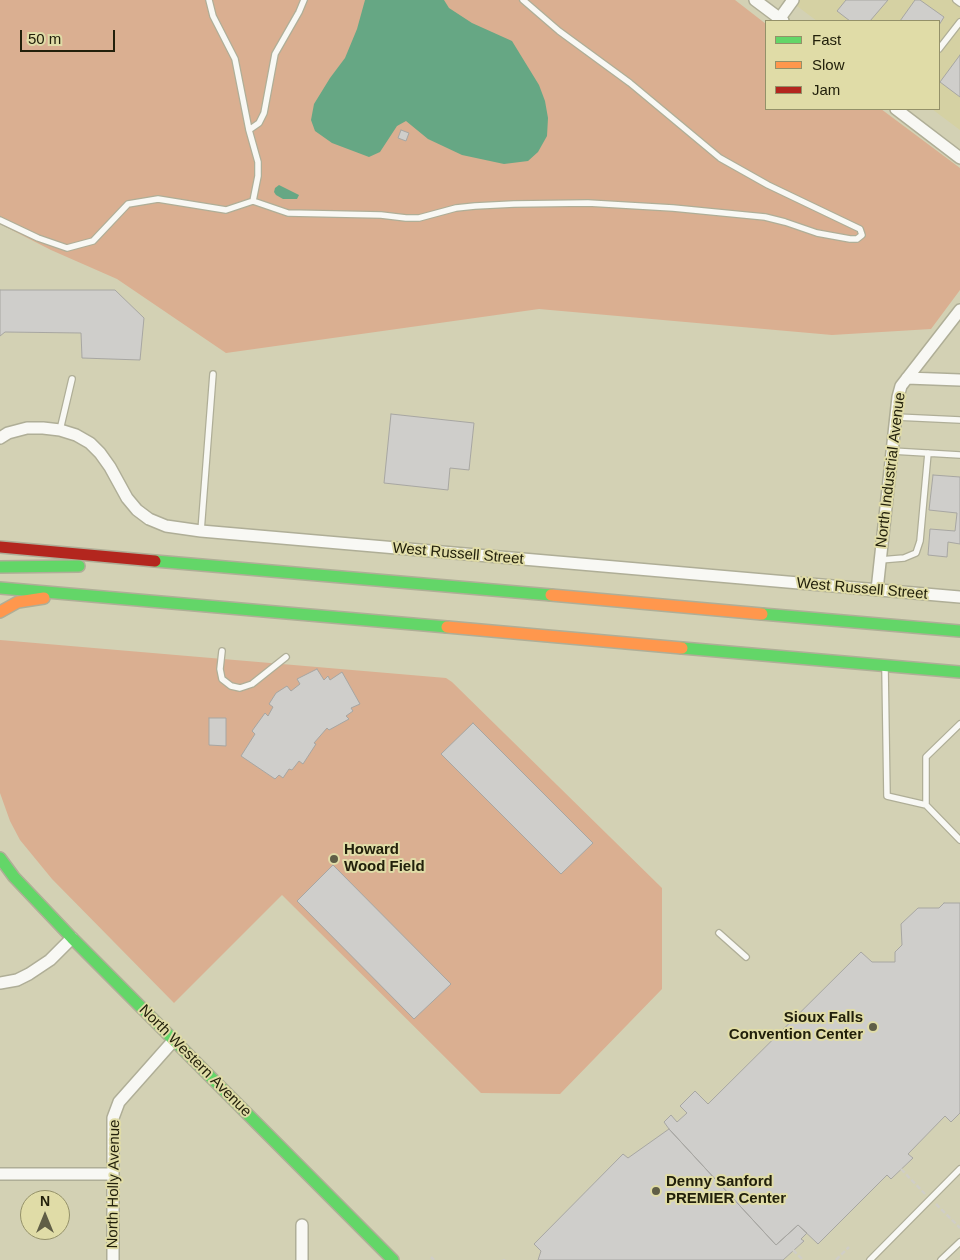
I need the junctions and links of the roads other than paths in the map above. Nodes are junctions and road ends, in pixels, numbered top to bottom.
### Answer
1 (209, 0) edge
2 (304, 0) edge
3 (523, 0) edge
4 (754, 0) edge
5 (793, 0) edge
6 (956, 0) edge
7 (960, 3) edge
8 (781, 20) edge
9 (960, 22) edge
10 (940, 48) edge
11 (897, 110) edge
12 (249, 130) junction
13 (960, 158) edge
14 (253, 201) junction
15 (0, 220) edge
16 (960, 310) edge
17 (213, 374) dead end
18 (907, 378) junction
19 (72, 379) dead end
20 (960, 380) edge
21 (896, 417) junction
22 (960, 420) edge
23 (60, 430) junction
24 (0, 438) edge
25 (892, 451) junction
26 (928, 453) junction
27 (960, 454) edge
28 (201, 531) junction
29 (0, 547) edge
30 (880, 560) junction
31 (174, 562) junction
32 (0, 567) edge
33 (0, 588) edge
34 (877, 590) junction
35 (960, 597) edge
36 (116, 598) junction
37 (0, 612) edge
38 (960, 631) edge
39 (222, 651) dead end
40 (286, 657) dead end
41 (885, 666) junction
42 (960, 672) edge
43 (960, 724) edge
44 (926, 805) junction
45 (960, 840) edge
46 (0, 858) edge
47 (718, 933) dead end
48 (72, 938) junction
49 (746, 957) dead end
50 (0, 983) edge
51 (174, 1040) junction
52 (960, 1169) edge
53 (0, 1174) edge
54 (113, 1174) junction
55 (302, 1225) dead end
56 (960, 1242) edge
57 (113, 1260) edge
58 (302, 1260) edge
59 (393, 1260) edge
60 (870, 1260) edge
61 (941, 1260) edge

1 - 12 lane
2 - 12 lane
3 - 14 lane
4 - 8 street
5 - 8 street
6 - 7 lane
9 - 10 lane
11 - 13 street
12 - 14 lane
14 - 15 lane
16 - 18 street, North Industrial Avenue
17 - 28 lane
18 - 20 street
18 - 21 street, North Industrial Avenue
19 - 23 lane
21 - 22 lane
21 - 25 street, North Industrial Avenue
23 - 24 street, West Russell Street
23 - 28 street, West Russell Street
25 - 26 lane
25 - 30 street, North Industrial Avenue
26 - 27 lane
26 - 30 lane
28 - 34 street, West Russell Street
29 - 31 main road
30 - 34 street, North Industrial Avenue
31 - 32 main road
31 - 38 main road
33 - 36 main road
34 - 35 street, West Russell Street
36 - 37 main road
36 - 41 main road
39 - 40 lane
41 - 42 main road
41 - 44 lane
43 - 44 lane
44 - 45 lane
46 - 48 main road, North Western Avenue
47 - 49 lane
48 - 50 street
48 - 51 main road, North Western Avenue
51 - 54 street, North Holly Avenue
51 - 59 main road, North Western Avenue
52 - 60 lane
53 - 54 street
54 - 57 street, North Holly Avenue
55 - 58 street
56 - 61 lane

